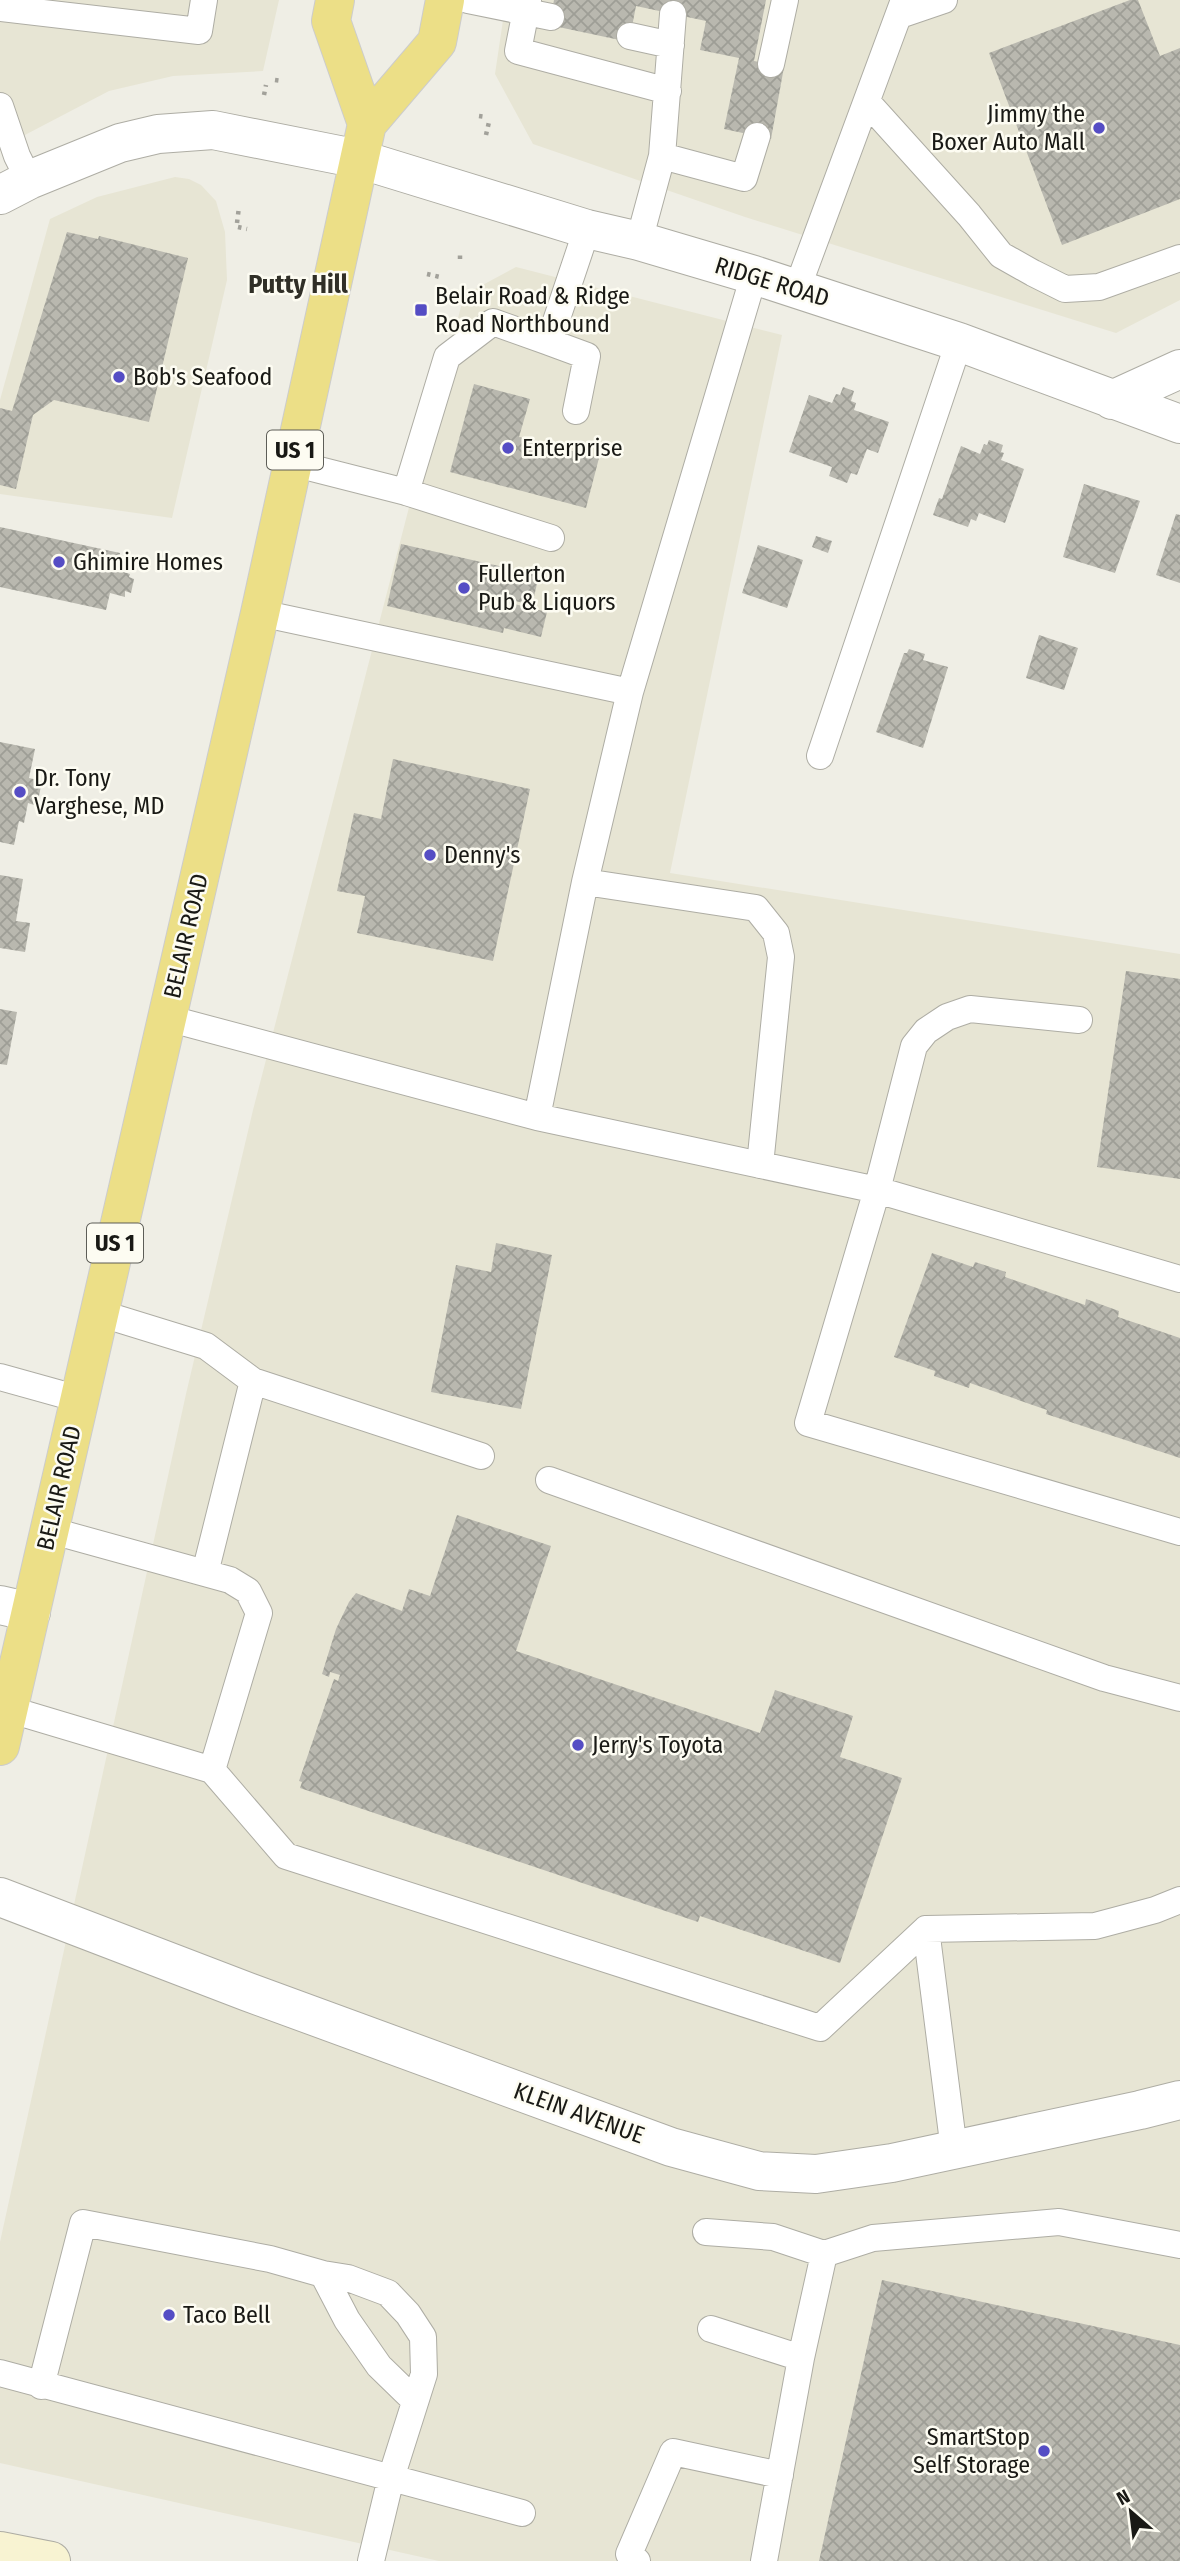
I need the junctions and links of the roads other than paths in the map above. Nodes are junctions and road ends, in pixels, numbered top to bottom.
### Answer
1 (204, 0) edge
2 (335, 0) edge
3 (445, 0) edge
4 (468, 0) edge
5 (785, 0) edge
6 (944, 0) edge
7 (17, 6) edge
8 (526, 6) edge
9 (902, 7) edge
10 (130, 11) edge
11 (673, 14) dead end
12 (551, 17) dead end
13 (630, 36) dead end
14 (671, 45) junction
15 (771, 64) dead end
16 (668, 91) junction
17 (867, 102) junction
18 (0, 106) edge
19 (757, 136) dead end
20 (363, 141) junction
21 (662, 156) junction
22 (15, 188) edge
23 (587, 229) junction
24 (639, 241) junction
25 (1180, 258) edge
26 (754, 275) junction
27 (797, 289) junction
28 (549, 342) junction
29 (959, 342) junction
30 (1180, 369) edge
31 (1112, 400) junction
32 (576, 411) dead end
33 (1180, 424) edge
34 (292, 463) junction
35 (407, 492) junction
36 (551, 538) dead end
37 (260, 613) junction
38 (630, 692) junction
39 (820, 756) dead end
40 (585, 882) junction
41 (167, 1018) junction
42 (1079, 1020) dead end
43 (537, 1117) junction
44 (760, 1165) junction
45 (877, 1190) junction
46 (1180, 1279) edge
47 (99, 1313) junction
48 (0, 1377) edge
49 (253, 1381) junction
50 (79, 1399) junction
51 (481, 1456) dead end
52 (549, 1480) dead end
53 (49, 1530) junction
54 (1180, 1532) edge
55 (205, 1573) junction
56 (15, 1608) edge
57 (1180, 1698) edge
58 (8, 1709) junction
59 (0, 1746) edge
60 (212, 1770) junction
61 (0, 1897) edge
62 (1180, 1900) edge
63 (926, 1929) junction
64 (1180, 2100) edge
65 (954, 2150) junction
66 (706, 2232) dead end
67 (1180, 2245) edge
68 (824, 2254) junction
69 (323, 2274) junction
70 (711, 2329) dead end
71 (801, 2358) junction
72 (0, 2373) edge
73 (41, 2386) junction
74 (415, 2401) junction
75 (780, 2476) junction
76 (391, 2478) junction
77 (522, 2513) dead end
78 (0, 2550) edge
79 (51, 2561) edge
80 (371, 2561) edge
81 (637, 2561) edge
82 (764, 2561) edge

1 - 10 lane
2 - 20 highway
3 - 20 highway, BELAIR ROAD / US 1
4 - 8 lane
5 - 15 lane
6 - 9 lane
7 - 10 lane
8 - 12 lane
8 - 16 lane
9 - 17 lane
11 - 14 lane
13 - 14 lane
14 - 16 lane
16 - 21 lane
17 - 25 lane
17 - 27 lane
18 - 22 lane
19 - 21 lane
20 - 22 street, RIDGE ROAD
20 - 23 street, RIDGE ROAD
20 - 34 highway, BELAIR ROAD / US 1
21 - 24 lane
23 - 24 street, RIDGE ROAD
23 - 28 lane
24 - 26 street, RIDGE ROAD
26 - 27 street, RIDGE ROAD
26 - 38 lane
27 - 29 street, RIDGE ROAD
28 - 32 lane
28 - 35 lane
29 - 31 street, RIDGE ROAD
29 - 39 lane
30 - 31 street
31 - 33 street, RIDGE ROAD
34 - 35 lane
34 - 37 highway, BELAIR ROAD / US 1
35 - 36 lane
37 - 38 lane
37 - 41 highway, BELAIR ROAD / US 1
38 - 40 lane
40 - 43 lane
40 - 44 lane
41 - 43 lane
41 - 47 highway, BELAIR ROAD / US 1
42 - 45 lane
43 - 44 lane
44 - 45 lane
45 - 46 lane
45 - 54 lane
47 - 49 lane
47 - 50 highway, BELAIR ROAD / US 1
48 - 50 lane
49 - 51 lane
49 - 55 lane
50 - 53 highway, BELAIR ROAD / US 1
52 - 57 lane
53 - 55 lane
53 - 56 highway, BELAIR ROAD / US 1
55 - 60 lane
56 - 58 highway, BELAIR ROAD / US 1
58 - 59 highway, BELAIR ROAD / US 1
58 - 60 lane
60 - 63 lane
61 - 65 street, KLEIN AVENUE
62 - 63 lane
63 - 65 lane
64 - 65 street, KLEIN AVENUE
66 - 68 lane
67 - 68 lane
68 - 71 lane
69 - 73 lane
69 - 74 lane
69 - 74 lane
70 - 71 lane
71 - 75 lane
72 - 73 lane
73 - 76 lane
74 - 76 lane
75 - 81 lane
75 - 82 lane
76 - 77 lane
76 - 80 lane
78 - 79 main road

